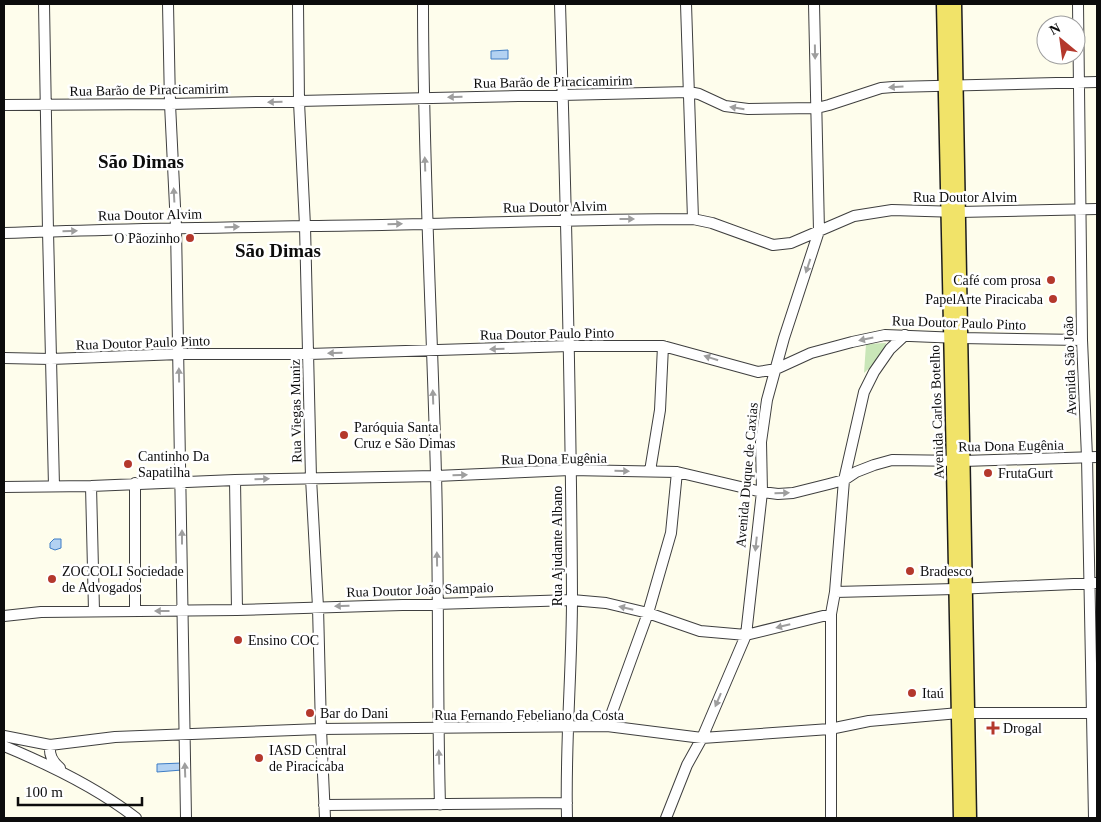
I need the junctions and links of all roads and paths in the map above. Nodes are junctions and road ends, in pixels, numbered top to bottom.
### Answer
1 (44, 4) edge
2 (168, 4) edge
3 (298, 4) edge
4 (423, 4) edge
5 (560, 4) edge
6 (686, 4) edge
7 (814, 4) edge
8 (944, 4) edge
9 (955, 4) edge
10 (1078, 4) edge
11 (1097, 82) edge
12 (1080, 83) junction
13 (950, 86) junction
14 (689, 92) junction
15 (563, 95) junction
16 (423, 98) junction
17 (299, 102) junction
18 (46, 104) junction
19 (170, 104) junction
20 (4, 105) edge
21 (817, 108) junction
22 (1081, 209) junction
23 (1097, 209) edge
24 (953, 212) junction
25 (693, 219) junction
26 (566, 220) junction
27 (428, 224) junction
28 (305, 226) junction
29 (176, 227) junction
30 (48, 231) junction
31 (819, 231) junction
32 (4, 233) edge
33 (905, 335) junction
34 (955, 338) junction
35 (1082, 340) junction
36 (569, 346) junction
37 (663, 346) junction
38 (432, 350) junction
39 (178, 354) junction
40 (309, 354) junction
41 (4, 358) edge
42 (51, 359) junction
43 (776, 369) junction
44 (1092, 457) edge
45 (958, 461) junction
46 (570, 470) junction
47 (650, 471) junction
48 (677, 472) junction
49 (436, 476) junction
50 (312, 478) junction
51 (235, 480) junction
52 (844, 480) junction
53 (135, 483) junction
54 (182, 483) junction
55 (54, 486) junction
56 (91, 486) junction
57 (4, 487) edge
58 (762, 492) junction
59 (1093, 583) edge
60 (961, 589) junction
61 (835, 592) junction
62 (572, 600) junction
63 (438, 603) junction
64 (318, 607) junction
65 (182, 610) junction
66 (237, 610) junction
67 (94, 611) junction
68 (134, 611) junction
69 (648, 613) junction
70 (831, 614) junction
71 (4, 616) edge
72 (746, 635) junction
73 (964, 712) junction
74 (1094, 713) edge
75 (567, 726) junction
76 (607, 726) junction
77 (438, 728) junction
78 (321, 729) junction
79 (830, 729) junction
80 (184, 734) junction
81 (4, 736) edge
82 (702, 738) junction
83 (50, 745) junction
84 (4, 746) edge
85 (63, 772) junction
86 (567, 803) junction
87 (324, 805) junction
88 (440, 805) junction
89 (136, 818) edge
90 (186, 818) edge
91 (325, 818) edge
92 (567, 818) edge
93 (666, 818) edge
94 (831, 818) edge
95 (960, 818) edge
96 (970, 818) edge
97 (1094, 818) edge

1 - 18 street
2 - 19 street
3 - 17 street, Rua Viegas Muniz
4 - 16 street
5 - 15 street, Rua Ajudante Albano
6 - 14 street
7 -> 21 street, Avenida Duque de Caxias
8 - 13 main road, Avenida Carlos Botelho
9 - 13 main road, Avenida Carlos Botelho
10 - 12 street, Avenida São João
11 - 12 street, Rua Barão de Piracicamirim
12 - 13 street, Rua Barão de Piracicamirim
12 - 22 street, Avenida São João
13 -> 21 street, Rua Barão de Piracicamirim
13 - 24 main road, Avenida Carlos Botelho
14 - 15 street, Rua Barão de Piracicamirim
21 -> 14 street, Rua Barão de Piracicamirim
14 - 25 street
15 -> 16 street, Rua Barão de Piracicamirim
15 - 26 street, Rua Ajudante Albano
16 - 17 street, Rua Barão de Piracicamirim
27 -> 16 street
17 -> 19 street, Rua Barão de Piracicamirim
17 - 28 street, Rua Viegas Muniz
18 - 19 street, Rua Barão de Piracicamirim
18 - 20 street, Rua Barão de Piracicamirim
18 - 30 street
29 -> 19 street
21 - 31 street, Avenida Duque de Caxias
22 - 23 street, Rua Doutor Alvim
22 - 24 street, Rua Doutor Alvim
22 - 35 street, Avenida São João
24 - 31 street, Rua Doutor Alvim
24 - 34 main road, Avenida Carlos Botelho
26 -> 25 street, Rua Doutor Alvim
25 - 31 street, Rua Doutor Alvim
26 - 27 street, Rua Doutor Alvim
26 - 36 street, Rua Ajudante Albano
28 -> 27 street, Rua Doutor Alvim
27 - 38 street
29 -> 28 street, Rua Doutor Alvim
28 - 40 street, Rua Viegas Muniz
30 -> 29 street, Rua Doutor Alvim
29 - 39 street
30 - 32 street, Rua Doutor Alvim
30 - 42 street
31 -> 43 street, Avenida Duque de Caxias
33 - 34 street, Rua Doutor Paulo Pinto
33 -> 43 street, Rua Doutor Paulo Pinto
33 - 52 street
34 - 35 street, Rua Doutor Paulo Pinto
34 - 45 main road, Avenida Carlos Botelho
35 - 44 street, Avenida São João
36 - 37 street, Rua Doutor Paulo Pinto
36 -> 38 street, Rua Doutor Paulo Pinto
36 - 46 street, Rua Ajudante Albano
43 -> 37 street, Rua Doutor Paulo Pinto
37 - 47 street
38 -> 40 street, Rua Doutor Paulo Pinto
49 -> 38 street
39 - 40 street, Rua Doutor Paulo Pinto
39 - 42 street, Rua Doutor Paulo Pinto
54 -> 39 street
40 - 50 street, Rua Viegas Muniz
41 - 42 street, Rua Doutor Paulo Pinto
42 - 55 street
43 - 58 street, Avenida Duque de Caxias
44 - 45 street, Rua Dona Eugênia
44 - 59 street, Avenida São João
45 - 52 street, Rua Dona Eugênia
45 - 60 main road, Avenida Carlos Botelho
46 -> 47 street, Rua Dona Eugênia
49 -> 46 street, Rua Dona Eugênia
46 - 62 street, Rua Ajudante Albano
47 - 48 street, Rua Dona Eugênia
48 - 58 street, Rua Dona Eugênia
48 - 69 street
49 - 50 street, Rua Dona Eugênia
63 -> 49 street
51 -> 50 street, Rua Dona Eugênia
50 - 64 street, Rua Viegas Muniz
51 - 54 street, Rua Dona Eugênia
51 - 66 street
58 -> 52 street, Rua Dona Eugênia
52 - 61 street
53 - 54 street, Rua Dona Eugênia
53 - 56 street, Rua Dona Eugênia
53 - 68 street
65 -> 54 street
55 - 56 street, Rua Dona Eugênia
55 - 57 street, Rua Dona Eugênia
56 - 67 street
58 -> 72 street, Avenida Duque de Caxias
59 - 60 street
59 - 74 street, Avenida São João
60 - 61 street
60 - 73 main road, Avenida Carlos Botelho
61 - 70 street
62 - 63 street, Rua Doutor João Sampaio
69 -> 62 street, Rua Doutor João Sampaio
62 - 75 street, Rua Ajudante Albano
63 -> 64 street, Rua Doutor João Sampaio
63 - 77 street
64 - 66 street, Rua Doutor João Sampaio
64 - 78 street, Rua Viegas Muniz
65 - 66 street, Rua Doutor João Sampaio
65 -> 68 street, Rua Doutor João Sampaio
65 - 80 street
67 - 68 street, Rua Doutor João Sampaio
67 - 71 street, Rua Doutor João Sampaio
69 - 72 street, Rua Doutor João Sampaio
69 - 76 street
70 -> 72 street, Rua Doutor João Sampaio
70 - 79 street
72 -> 82 street, Avenida Duque de Caxias
73 - 74 street, Rua Fernando Febeliano da Costa
73 - 79 street, Rua Fernando Febeliano da Costa
73 - 95 main road, Avenida Carlos Botelho
73 - 96 main road, Avenida Carlos Botelho
74 - 97 street, Avenida São João
75 - 76 street, Rua Fernando Febeliano da Costa
75 - 77 street, Rua Fernando Febeliano da Costa
75 - 86 street, Rua Ajudante Albano
76 - 82 street, Rua Fernando Febeliano da Costa
77 - 78 street, Rua Fernando Febeliano da Costa
88 -> 77 street
78 - 80 street, Rua Fernando Febeliano da Costa
78 - 87 street, Rua Viegas Muniz
79 - 82 street, Rua Fernando Febeliano da Costa
79 - 94 street
80 - 83 street, Rua Fernando Febeliano da Costa
90 -> 80 street
81 - 83 street, Rua Fernando Febeliano da Costa
82 - 93 street, Avenida Duque de Caxias
83 - 85 street
84 - 85 street
85 - 89 street
86 - 88 street
86 - 92 street, Rua Ajudante Albano
87 - 88 street
87 - 91 street, Rua Viegas Muniz

